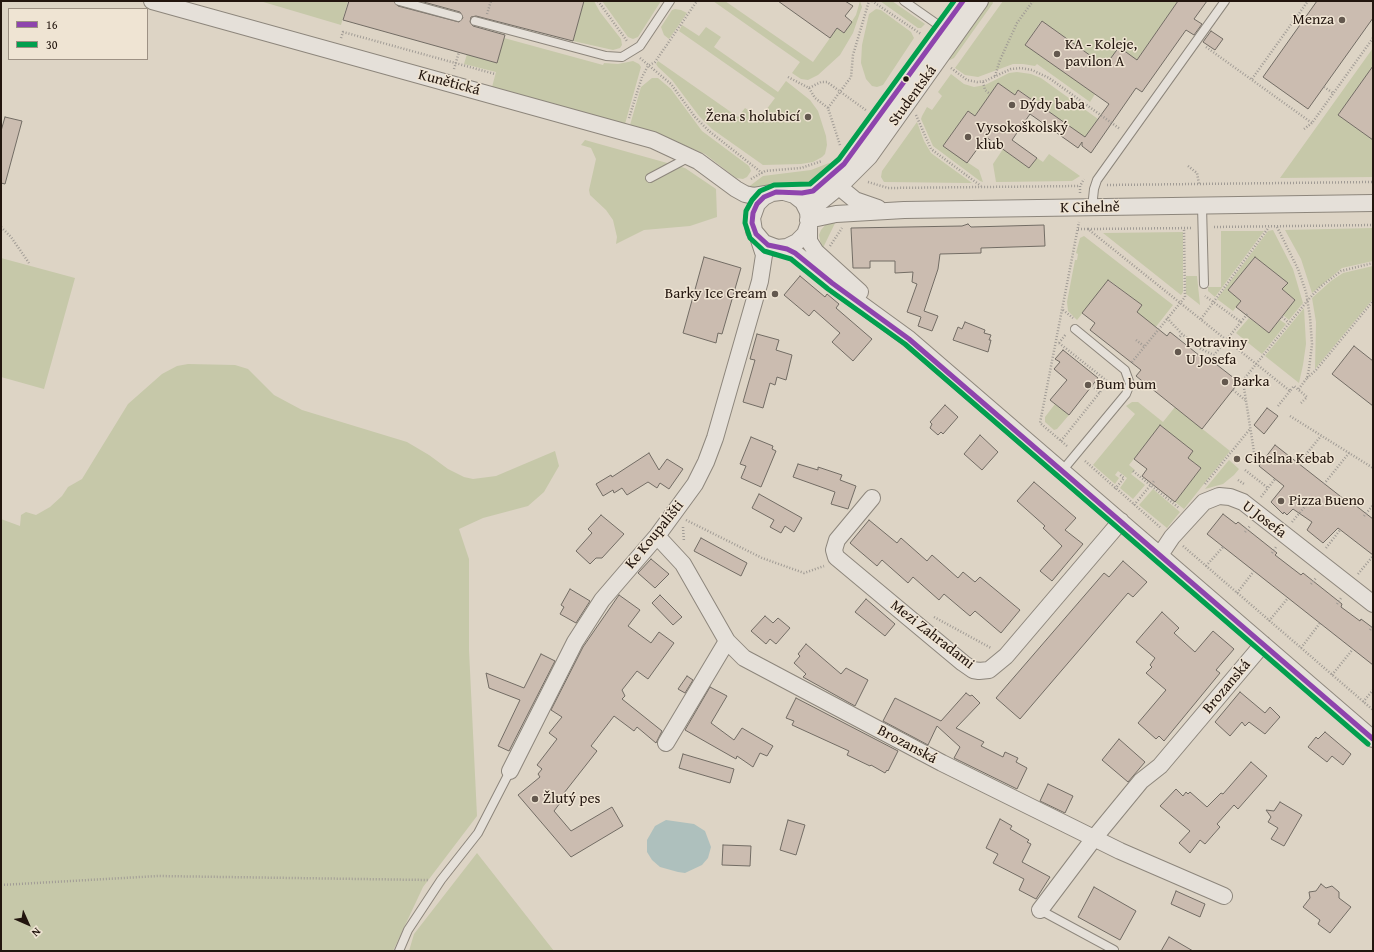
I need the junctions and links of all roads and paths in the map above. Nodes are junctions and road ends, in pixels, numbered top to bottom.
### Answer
1 (152, 1) edge
2 (399, 1) edge
3 (598, 1) edge
4 (670, 1) edge
5 (697, 1) edge
6 (869, 1) edge
7 (872, 1) edge
8 (904, 1) edge
9 (963, 1) edge
10 (980, 1) edge
11 (1033, 1) edge
12 (1225, 1) edge
13 (1308, 1) edge
14 (458, 17) dead end
15 (475, 21) dead end
16 (949, 33) junction
17 (922, 35) dead end
18 (1373, 38) edge
19 (1197, 40) junction
20 (634, 50) junction
21 (337, 52) junction
22 (648, 66) junction
23 (954, 71) dead end
24 (495, 74) dead end
25 (996, 76) junction
26 (788, 77) dead end
27 (1252, 80) junction
28 (983, 82) junction
29 (1324, 87) dead end
30 (809, 88) junction
31 (840, 92) junction
32 (1333, 93) junction
33 (990, 94) dead end
34 (828, 108) junction
35 (868, 111) dead end
36 (631, 113) dead end
37 (916, 115) dead end
38 (1312, 123) junction
39 (1304, 129) dead end
40 (1129, 136) junction
41 (841, 149) dead end
42 (692, 158) junction
43 (828, 158) dead end
44 (1188, 166) dead end
45 (762, 173) junction
46 (650, 178) dead end
47 (868, 182) dead end
48 (1373, 182) edge
49 (833, 184) junction
50 (1198, 184) junction
51 (1094, 186) junction
52 (982, 187) junction
53 (736, 189) junction
54 (778, 192) junction
55 (1373, 203) edge
56 (1202, 206) junction
57 (1092, 208) junction
58 (904, 210) junction
59 (850, 212) junction
60 (1080, 218) dead end
61 (808, 219) junction
62 (1373, 224) edge
63 (1270, 226) junction
64 (1276, 226) junction
65 (1, 227) edge
66 (1202, 227) junction
67 (1184, 228) junction
68 (1078, 229) junction
69 (1088, 229) junction
70 (756, 232) junction
71 (780, 248) junction
72 (820, 257) junction
73 (28, 263) dead end
74 (1373, 263) edge
75 (760, 281) junction
76 (1204, 284) joint
77 (1308, 300) junction
78 (1373, 301) edge
79 (1213, 302) junction
80 (1180, 303) junction
81 (1248, 313) dead end
82 (1167, 318) dead end
83 (1282, 318) dead end
84 (1200, 319) junction
85 (1240, 322) junction
86 (1289, 323) junction
87 (1074, 329) dead end
88 (1182, 334) junction
89 (909, 338) junction
90 (1178, 339) dead end
91 (1136, 340) dead end
92 (1226, 340) junction
93 (1144, 346) dead end
94 (1256, 364) junction
95 (1307, 378) junction
96 (1108, 382) dead end
97 (1092, 386) dead end
98 (1233, 390) dead end
99 (1298, 390) junction
100 (1290, 391) junction
101 (1100, 393) junction
102 (1246, 401) junction
103 (1302, 403) dead end
104 (1278, 406) dead end
105 (1290, 416) dead end
106 (1250, 429) junction
107 (1321, 436) junction
108 (1061, 441) junction
109 (1349, 453) junction
110 (1076, 454) junction
111 (1255, 458) dead end
112 (1298, 464) dead end
113 (1373, 468) edge
114 (1245, 470) dead end
115 (1062, 471) junction
116 (1133, 471) dead end
117 (1119, 474) dead end
118 (1275, 479) dead end
119 (1154, 481) dead end
120 (1324, 484) dead end
121 (1150, 485) junction
122 (1205, 485) dead end
123 (1268, 488) junction
124 (1115, 489) junction
125 (872, 498) dead end
126 (1260, 498) dead end
127 (1307, 504) dead end
128 (1134, 505) junction
129 (1373, 505) edge
130 (1184, 512) dead end
131 (1364, 516) dead end
132 (1120, 521) junction
133 (1292, 522) dead end
134 (1340, 530) dead end
135 (656, 536) junction
136 (1172, 537) junction
137 (684, 545) dead end
138 (1223, 547) dead end
139 (1325, 549) dead end
140 (1160, 555) junction
141 (1373, 556) edge
142 (839, 561) junction
143 (1206, 566) junction
144 (1254, 571) dead end
145 (1358, 574) dead end
146 (1237, 593) junction
147 (1288, 598) dead end
148 (1373, 604) edge
149 (1270, 621) junction
150 (1320, 623) dead end
151 (1373, 625) edge
152 (1370, 630) dead end
153 (727, 641) junction
154 (1263, 644) junction
155 (1301, 648) junction
156 (1353, 649) dead end
157 (1332, 674) junction
158 (1373, 690) edge
159 (1363, 702) junction
160 (1373, 710) edge
161 (1373, 738) edge
162 (666, 743) dead end
163 (510, 771) joint
164 (1095, 837) junction
165 (441, 880) junction
166 (1, 885) edge
167 (1224, 896) dead end
168 (1040, 910) joint
169 (1114, 950) dead end
170 (399, 951) edge

1 - 21 street, Kunětická
2 - 14 lane
3 - 20 path
4 - 20 lane
5 - 22 path
6 - 31 path
7 - 17 path
8 - 16 lane
9 - 16 street, Studentská
10 - 16 street, Studentská
11 - 25 path
12 - 19 lane
13 - 27 path
15 - 20 lane
16 - 49 street, Studentská
18 - 32 path
19 - 27 path
19 - 40 lane
20 - 22 path
21 - 24 path
21 - 42 street, Kunětická
22 - 36 path
22 - 45 path
23 - 28 path
25 - 28 path
25 - 40 path
26 - 30 path
27 - 38 path
28 - 33 path
29 - 32 path
30 - 31 path
30 - 34 path
31 - 34 path
31 - 35 path
32 - 38 path
34 - 41 path
37 - 52 path
38 - 39 path
40 - 51 lane
42 - 46 lane
42 - 53 street, Kunětická
43 - 45 path
44 - 50 path
45 - 53 path
47 - 52 path
48 - 50 path
49 - 54 street, Kunětická
49 - 58 street
49 - 61 street
50 - 51 path
51 - 52 path
51 - 57 lane
53 - 54 street, Kunětická
53 - 70 street, Kunětická
54 - 61 street
54 - 70 street
55 - 56 street, K Cihelně
56 - 57 street, K Cihelně
56 - 66 lane
57 - 58 street, K Cihelně
58 - 59 street, K Cihelně
59 - 61 street, K Cihelně
59 - 72 path
60 - 68 path
61 - 71 street
61 - 72 street
62 - 64 path
63 - 64 path
63 - 66 path
63 - 79 path
64 - 77 path
65 - 73 path
66 - 67 path
66 - 76 lane
67 - 69 path
67 - 80 path
68 - 69 path
68 - 108 path
69 - 80 path
70 - 71 street
70 - 75 street, Ke Koupališti
71 - 75 street, Ke Koupališti
71 - 89 street
72 - 89 street
74 - 77 path
75 - 135 street, Ke Koupališti
76 - 79 path
77 - 86 path
77 - 95 path
78 - 95 path
79 - 84 path
79 - 85 path
80 - 84 path
81 - 85 path
82 - 88 path
83 - 86 path
84 - 92 path
85 - 92 path
86 - 94 path
87 - 110 lane
88 - 90 path
88 - 92 path
89 - 115 street
91 - 93 path
92 - 94 path
94 - 100 path
94 - 102 path
95 - 99 path
96 - 101 path
97 - 101 path
98 - 102 path
99 - 100 path
99 - 103 path
100 - 104 path
101 - 108 path
102 - 106 path
105 - 107 path
106 - 111 path
106 - 122 path
107 - 109 path
107 - 112 path
108 - 110 path
109 - 113 path
109 - 120 path
110 - 115 lane
110 - 124 path
114 - 123 path
115 - 132 street
116 - 121 path
117 - 124 path
118 - 123 path
119 - 121 path
121 - 128 path
121 - 130 path
123 - 126 path
124 - 128 path
125 - 142 street
127 - 133 path
128 - 136 path
129 - 131 path
132 - 140 street
132 - 142 street, Mezi Zahradami
134 - 139 path
135 - 153 street, Brozanská
135 - 163 street, Ke Koupališti
136 - 140 street, U Josefa
136 - 143 path
136 - 148 street, U Josefa
137 - 142 path
138 - 143 path
140 - 154 street
141 - 145 path
143 - 146 path
144 - 146 path
146 - 149 path
147 - 149 path
149 - 155 path
150 - 155 path
151 - 152 path
153 - 162 street
153 - 164 street, Brozanská
154 - 161 street
154 - 164 street, Brozanská
155 - 157 path
156 - 157 path
157 - 159 path
158 - 159 path
159 - 160 path
163 - 165 lane
164 - 167 street, Brozanská
164 - 168 street, Brozanská
165 - 166 path
165 - 170 lane
168 - 169 lane

